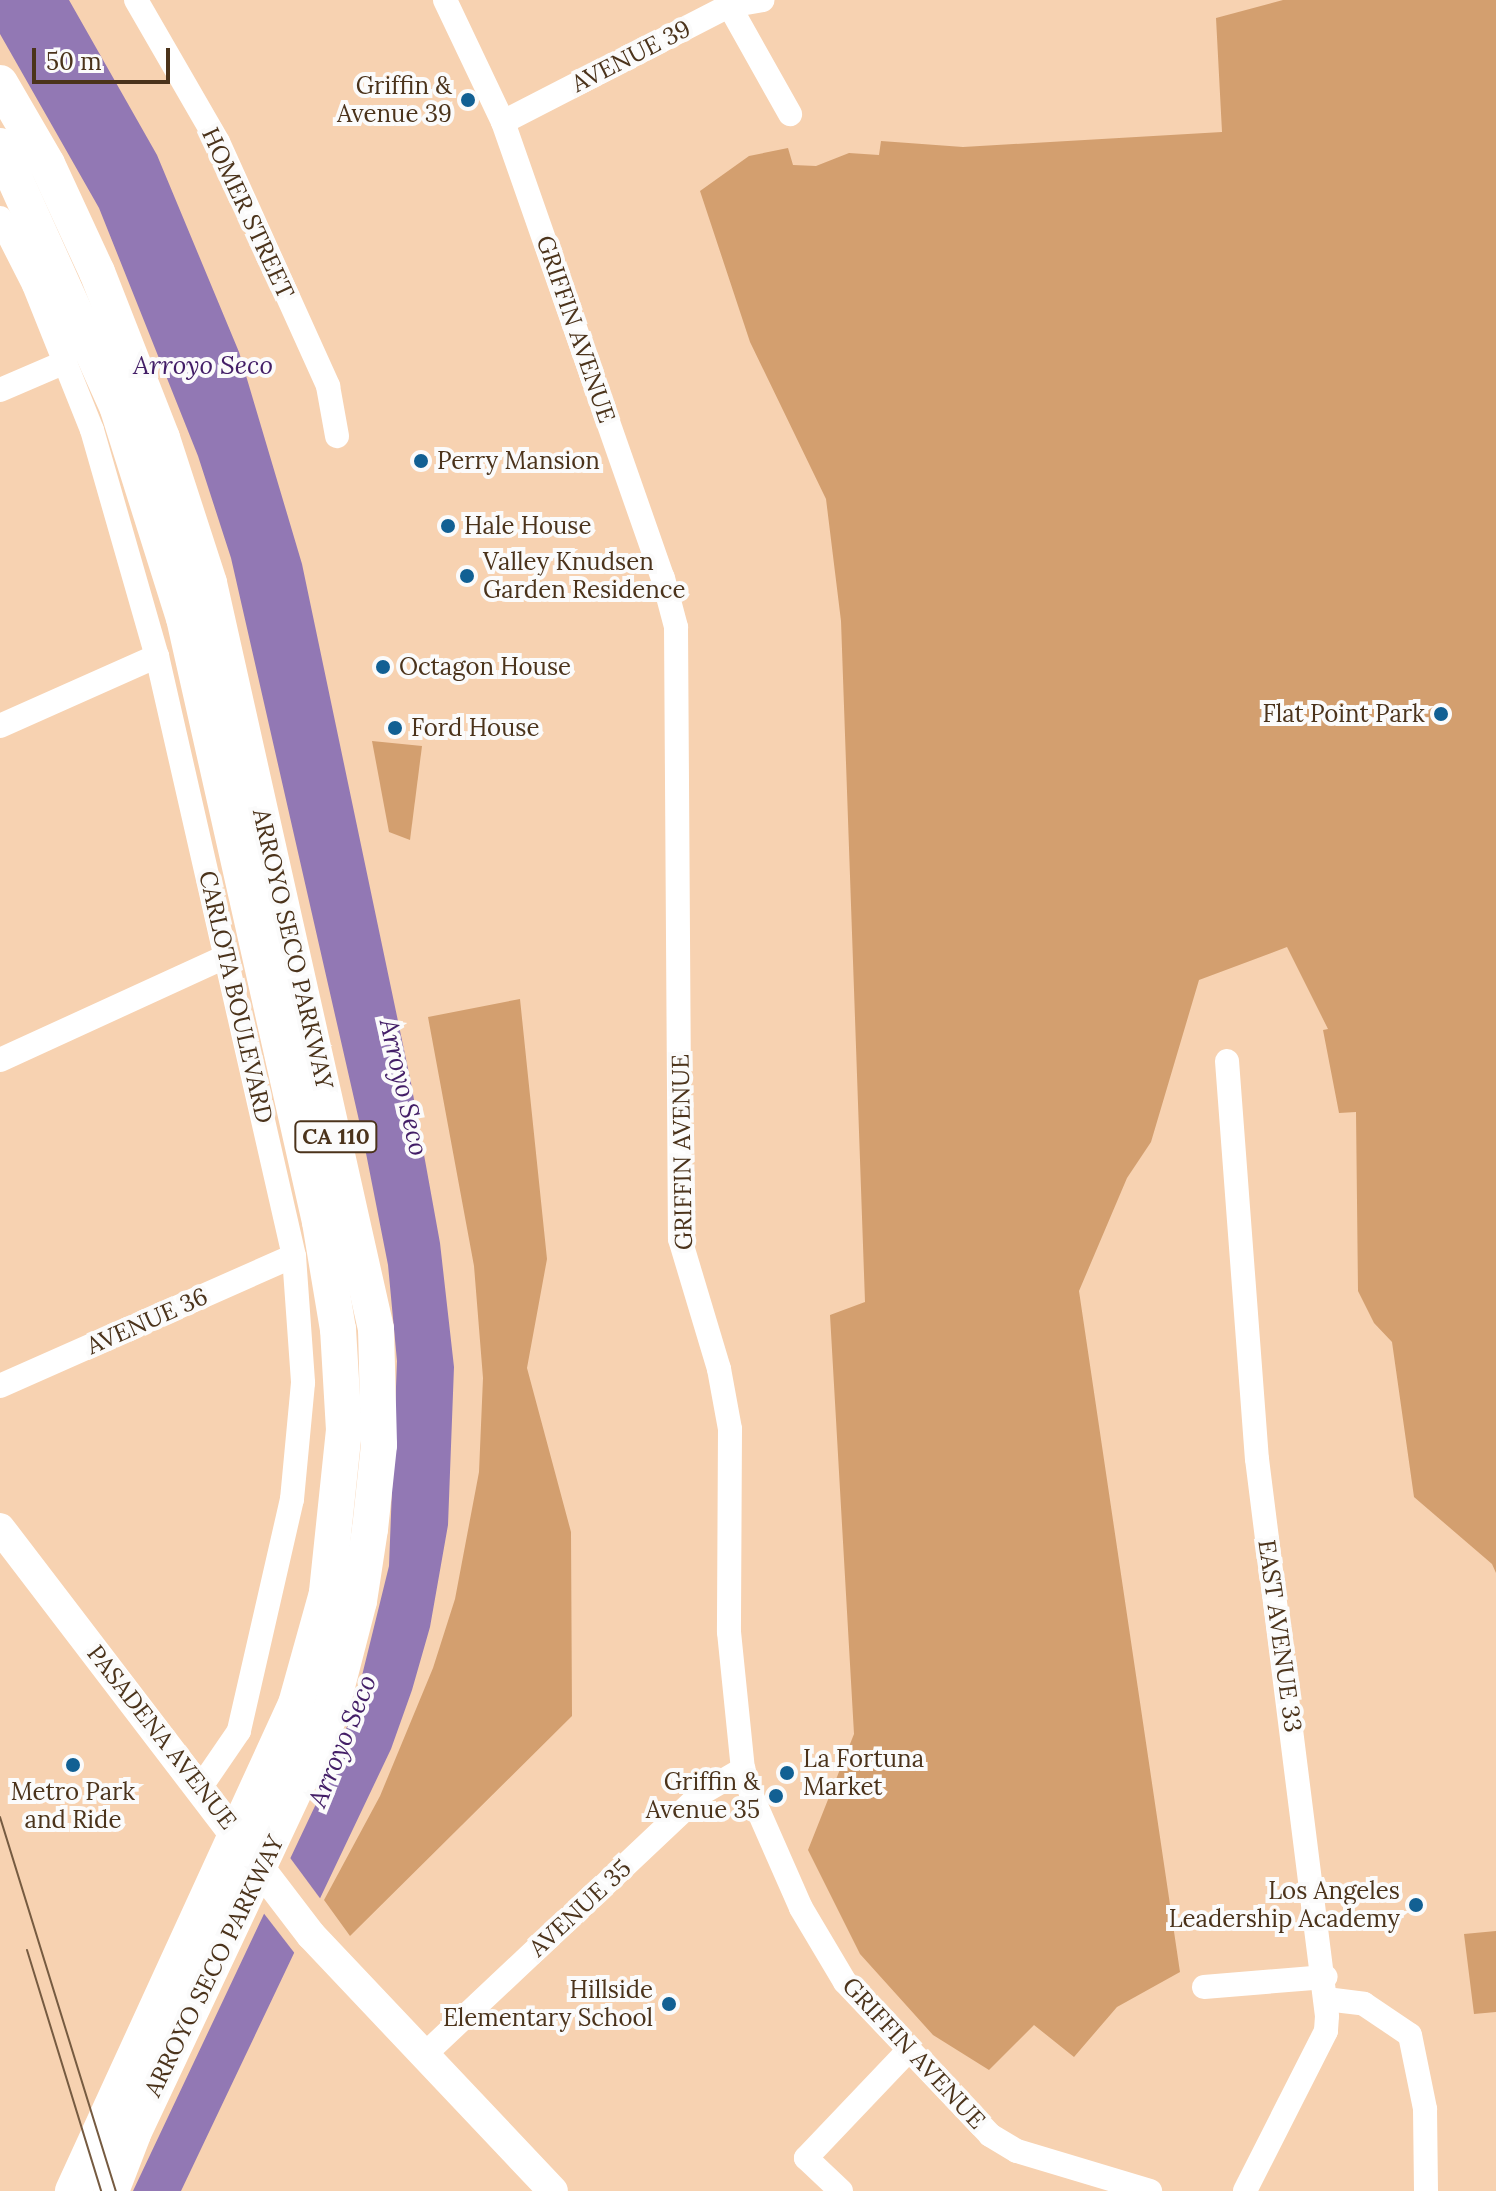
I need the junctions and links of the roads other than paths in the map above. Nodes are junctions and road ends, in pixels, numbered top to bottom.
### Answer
1 (136, 0) edge
2 (445, 0) edge
3 (762, 0) edge
4 (728, 3) edge
5 (0, 83) edge
6 (790, 114) dead end
7 (503, 122) junction
8 (0, 146) edge
9 (0, 218) edge
10 (65, 362) junction
11 (0, 390) edge
12 (337, 436) dead end
13 (157, 656) junction
14 (0, 726) edge
15 (227, 956) junction
16 (0, 1060) edge
17 (1227, 1061) dead end
18 (294, 1256) junction
19 (0, 1386) edge
20 (6, 1546) edge
21 (743, 1769) junction
22 (200, 1788) junction
23 (1204, 1987) dead end
24 (1326, 1988) junction
25 (908, 2051) junction
26 (423, 2056) junction
27 (73, 2191) edge
28 (111, 2191) edge
29 (553, 2191) edge
30 (841, 2191) edge
31 (1150, 2191) edge
32 (1245, 2191) edge
33 (1426, 2191) edge

1 - 12 street, HOMER STREET
2 - 7 street, GRIFFIN AVENUE
3 - 4 street, AVENUE 39
4 - 6 street
4 - 7 street, AVENUE 39
5 - 28 highway, ARROYO SECO PARKWAY / CA 110
7 - 21 street, GRIFFIN AVENUE
8 - 27 highway, ARROYO SECO PARKWAY / CA 110
9 - 10 street, CARLOTA BOULEVARD
10 - 11 street
10 - 13 street, CARLOTA BOULEVARD
13 - 14 street
13 - 15 street, CARLOTA BOULEVARD
15 - 16 street
15 - 18 street, CARLOTA BOULEVARD
17 - 24 street, EAST AVENUE 33
18 - 19 street, AVENUE 36
18 - 22 street, CARLOTA BOULEVARD
20 - 22 main road, PASADENA AVENUE
21 - 25 street, GRIFFIN AVENUE
21 - 26 street, AVENUE 35
22 - 26 main road, PASADENA AVENUE
23 - 24 street
24 - 32 street, EAST AVENUE 33
24 - 33 street
25 - 30 street
25 - 31 street, GRIFFIN AVENUE
26 - 29 main road, PASADENA AVENUE

